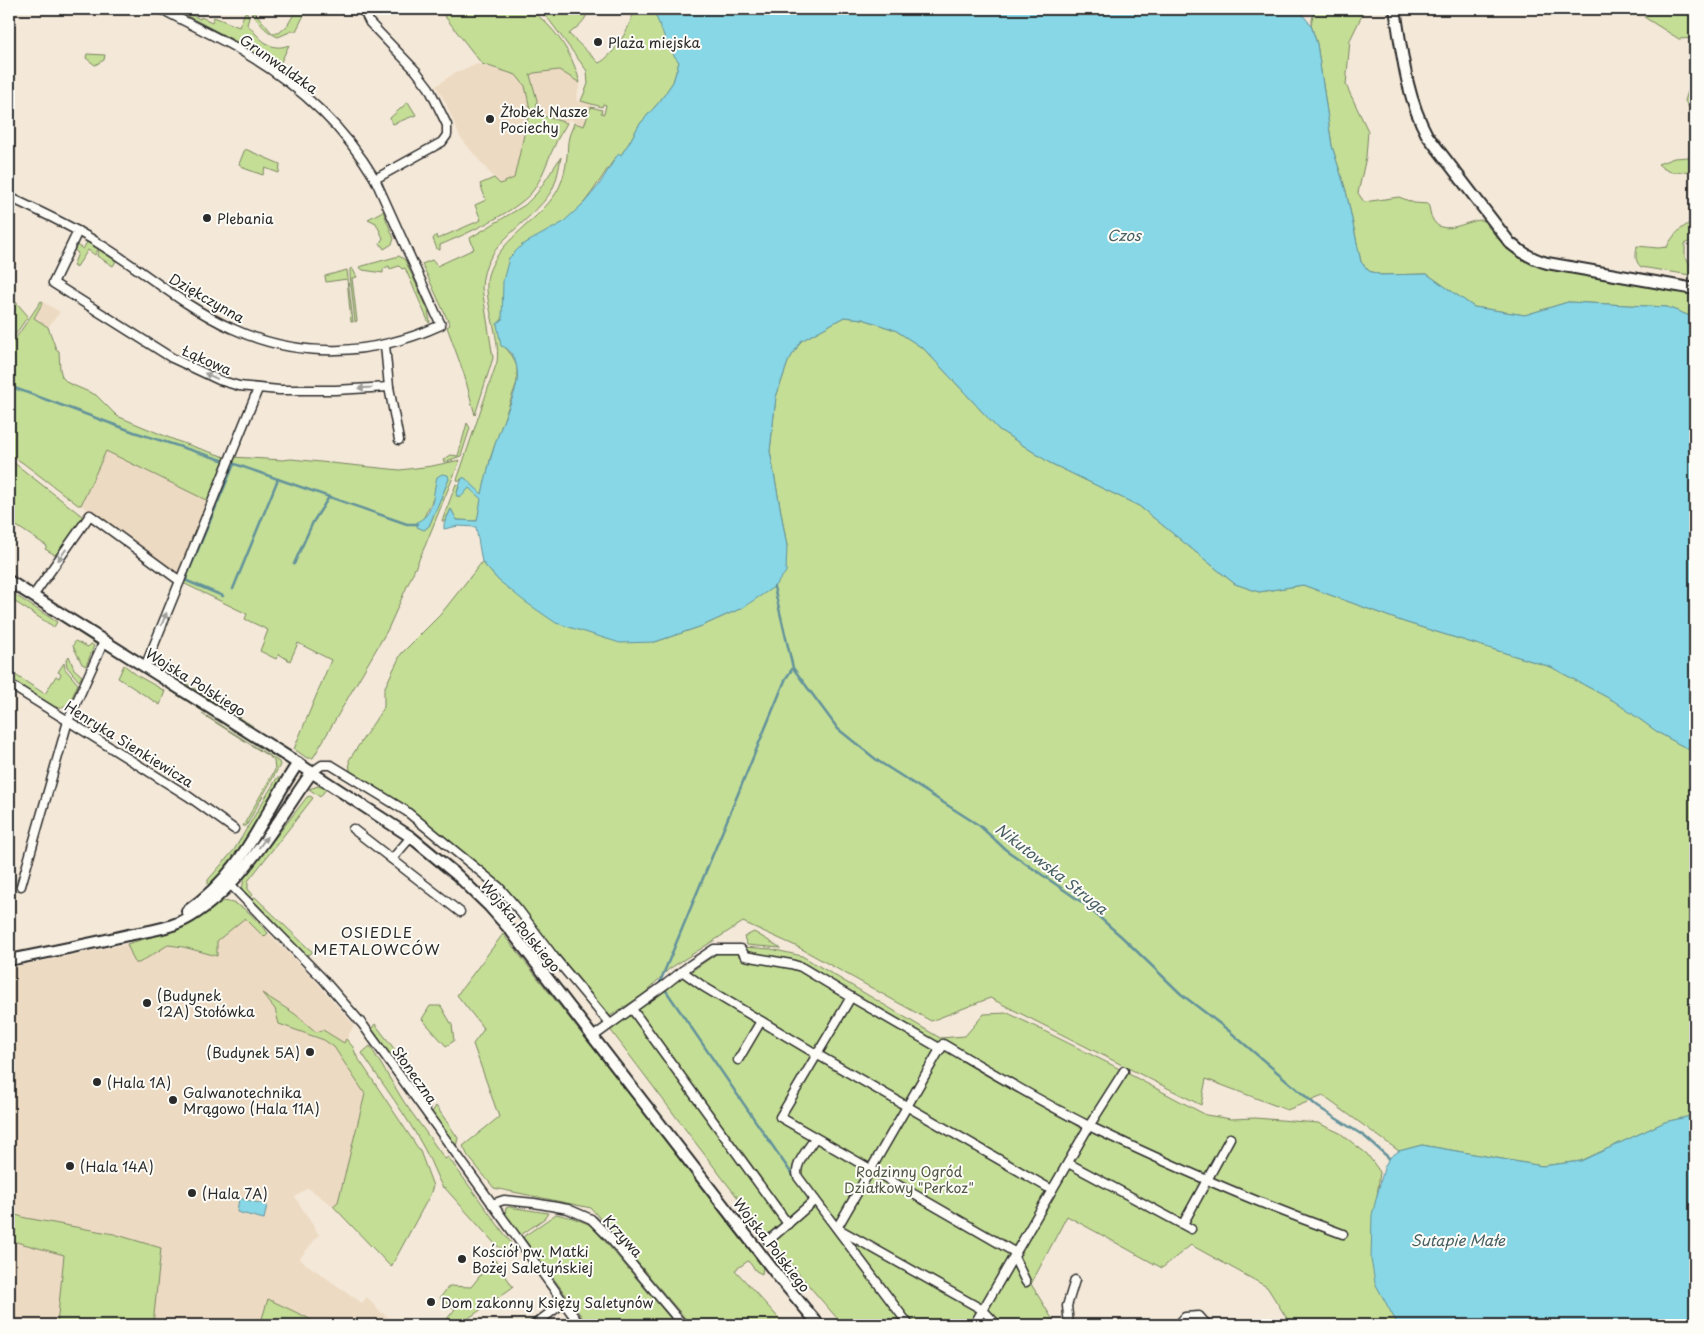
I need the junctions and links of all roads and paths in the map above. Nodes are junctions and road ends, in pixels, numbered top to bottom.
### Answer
1 (161, 9) edge
2 (363, 9) edge
3 (1395, 9) edge
4 (375, 179) junction
5 (9, 197) edge
6 (78, 231) junction
7 (1695, 289) edge
8 (441, 325) joint
9 (385, 345) junction
10 (389, 387) junction
11 (258, 389) junction
12 (399, 440) dead end
13 (9, 580) edge
14 (180, 581) junction
15 (33, 596) junction
16 (104, 641) junction
17 (145, 667) junction
18 (9, 684) edge
19 (68, 721) junction
20 (298, 764) junction
21 (312, 772) junction
22 (234, 829) dead end
23 (352, 829) dead end
24 (411, 838) junction
25 (392, 859) junction
26 (228, 882) junction
27 (21, 886) dead end
28 (460, 912) dead end
29 (9, 960) edge
30 (682, 971) junction
31 (851, 997) junction
32 (632, 1009) junction
33 (762, 1022) junction
34 (610, 1024) junction
35 (594, 1036) junction
36 (941, 1049) junction
37 (818, 1055) junction
38 (738, 1060) dead end
39 (1124, 1071) dead end
40 (907, 1107) junction
41 (1089, 1126) junction
42 (815, 1138) junction
43 (1230, 1138) dead end
44 (1068, 1163) junction
45 (870, 1170) junction
46 (1206, 1180) junction
47 (1052, 1190) junction
48 (815, 1200) junction
49 (492, 1204) junction
50 (788, 1224) junction
51 (1183, 1224) junction
52 (837, 1228) junction
53 (1191, 1229) dead end
54 (1343, 1234) dead end
55 (768, 1242) dead end
56 (1015, 1255) junction
57 (1074, 1280) dead end
58 (1026, 1282) dead end
59 (564, 1303) junction
60 (983, 1310) junction
61 (534, 1325) edge
62 (580, 1325) edge
63 (683, 1325) edge
64 (819, 1325) edge
65 (909, 1325) edge
66 (974, 1325) edge
67 (997, 1325) edge
68 (1069, 1325) edge
69 (1178, 1325) edge
70 (1207, 1325) edge

1 - 4 street, Grunwaldzka
2 - 4 street
3 - 7 street
4 - 8 street, Grunwaldzka
5 - 6 street, Dziękczynna
6 - 9 street, Dziękczynna
11 -> 6 street, Łąkowa
8 - 9 street, Dziękczynna
9 - 10 street
10 -> 11 street, Łąkowa
10 - 12 street
11 - 14 street
13 - 15 street, Wojska Polskiego
14 -> 15 street
17 -> 14 street
15 - 16 street, Wojska Polskiego
16 - 17 street, Wojska Polskiego
16 - 19 street
17 - 20 street, Wojska Polskiego
18 - 19 street, Henryka Sienkiewicza
19 - 22 street, Henryka Sienkiewicza
19 - 27 street
20 - 21 street, Wojska Polskiego
20 - 26 street
21 - 24 street, Wojska Polskiego
26 -> 21 street
21 - 34 street
23 - 25 street
24 - 25 street
24 - 35 street, Wojska Polskiego
25 - 28 street
26 - 29 street
26 - 49 street, Słoneczna
30 - 31 street
30 - 32 street
30 - 33 street
31 - 36 street
31 - 37 street
32 - 34 street
32 - 50 street
33 - 37 street
33 - 38 street
34 - 35 street
35 - 64 street, Wojska Polskiego
36 - 40 street
36 - 41 street
37 - 40 street
37 - 42 street
39 - 41 street
40 - 45 street
40 - 47 street
41 - 44 street
41 - 46 street
42 - 45 street
42 - 48 street
43 - 46 street
44 - 47 street
44 - 51 street
45 - 52 street
45 - 56 street
46 - 51 street
46 - 54 street
47 - 56 street
48 - 50 street
48 - 52 street
49 - 59 street, Słoneczna
49 - 63 street, Krzywa
50 - 55 street
51 - 53 street
52 - 60 street
52 - 65 street
56 - 58 street
56 - 60 street
57 - 68 street
59 - 61 street
59 - 62 street, Słoneczna
60 - 66 street
60 - 67 street
69 - 70 street

